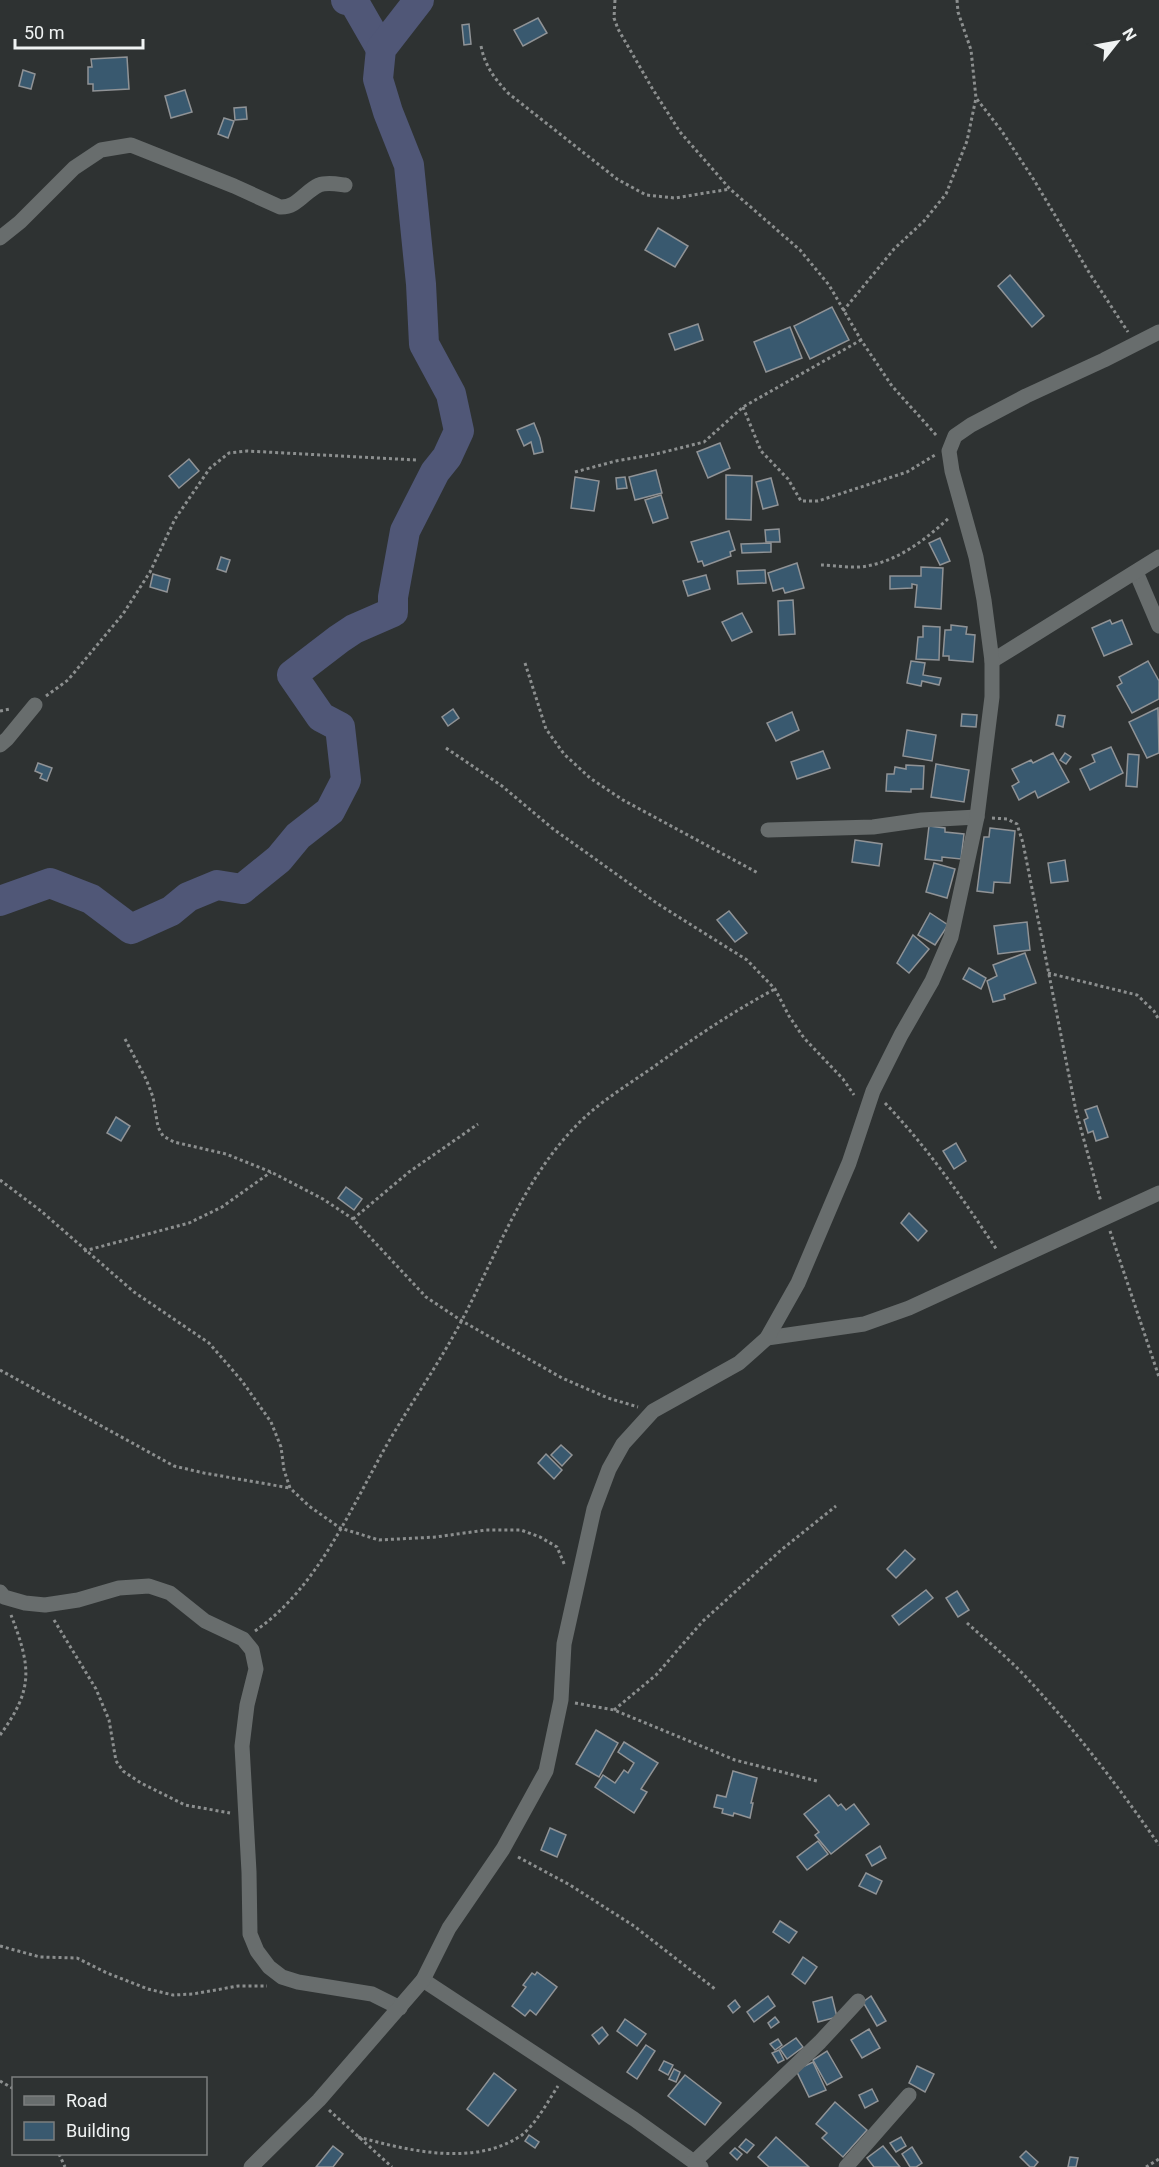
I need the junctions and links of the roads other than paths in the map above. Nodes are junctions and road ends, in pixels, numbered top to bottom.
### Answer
1 (345, 185) dead end
2 (0, 238) edge
3 (1159, 332) edge
4 (1159, 557) edge
5 (1136, 572) junction
6 (1159, 626) edge
7 (992, 661) junction
8 (35, 705) road end
9 (0, 744) edge
10 (977, 817) junction
11 (768, 830) dead end
12 (1159, 1192) edge
13 (766, 1338) junction
14 (2, 1595) edge
15 (423, 1980) junction
16 (858, 2001) dead end
17 (400, 2008) junction
18 (909, 2095) dead end
19 (697, 2165) edge
20 (251, 2167) edge
21 (846, 2167) edge

1 - 2 street
3 - 7 street
4 - 5 street
5 - 6 street
5 - 7 street
7 - 10 street
8 - 9 street
10 - 11 street
10 - 13 street
12 - 13 street
13 - 15 street
14 - 17 street
15 - 17 street
15 - 19 street
16 - 19 street
17 - 20 street
18 - 21 street

